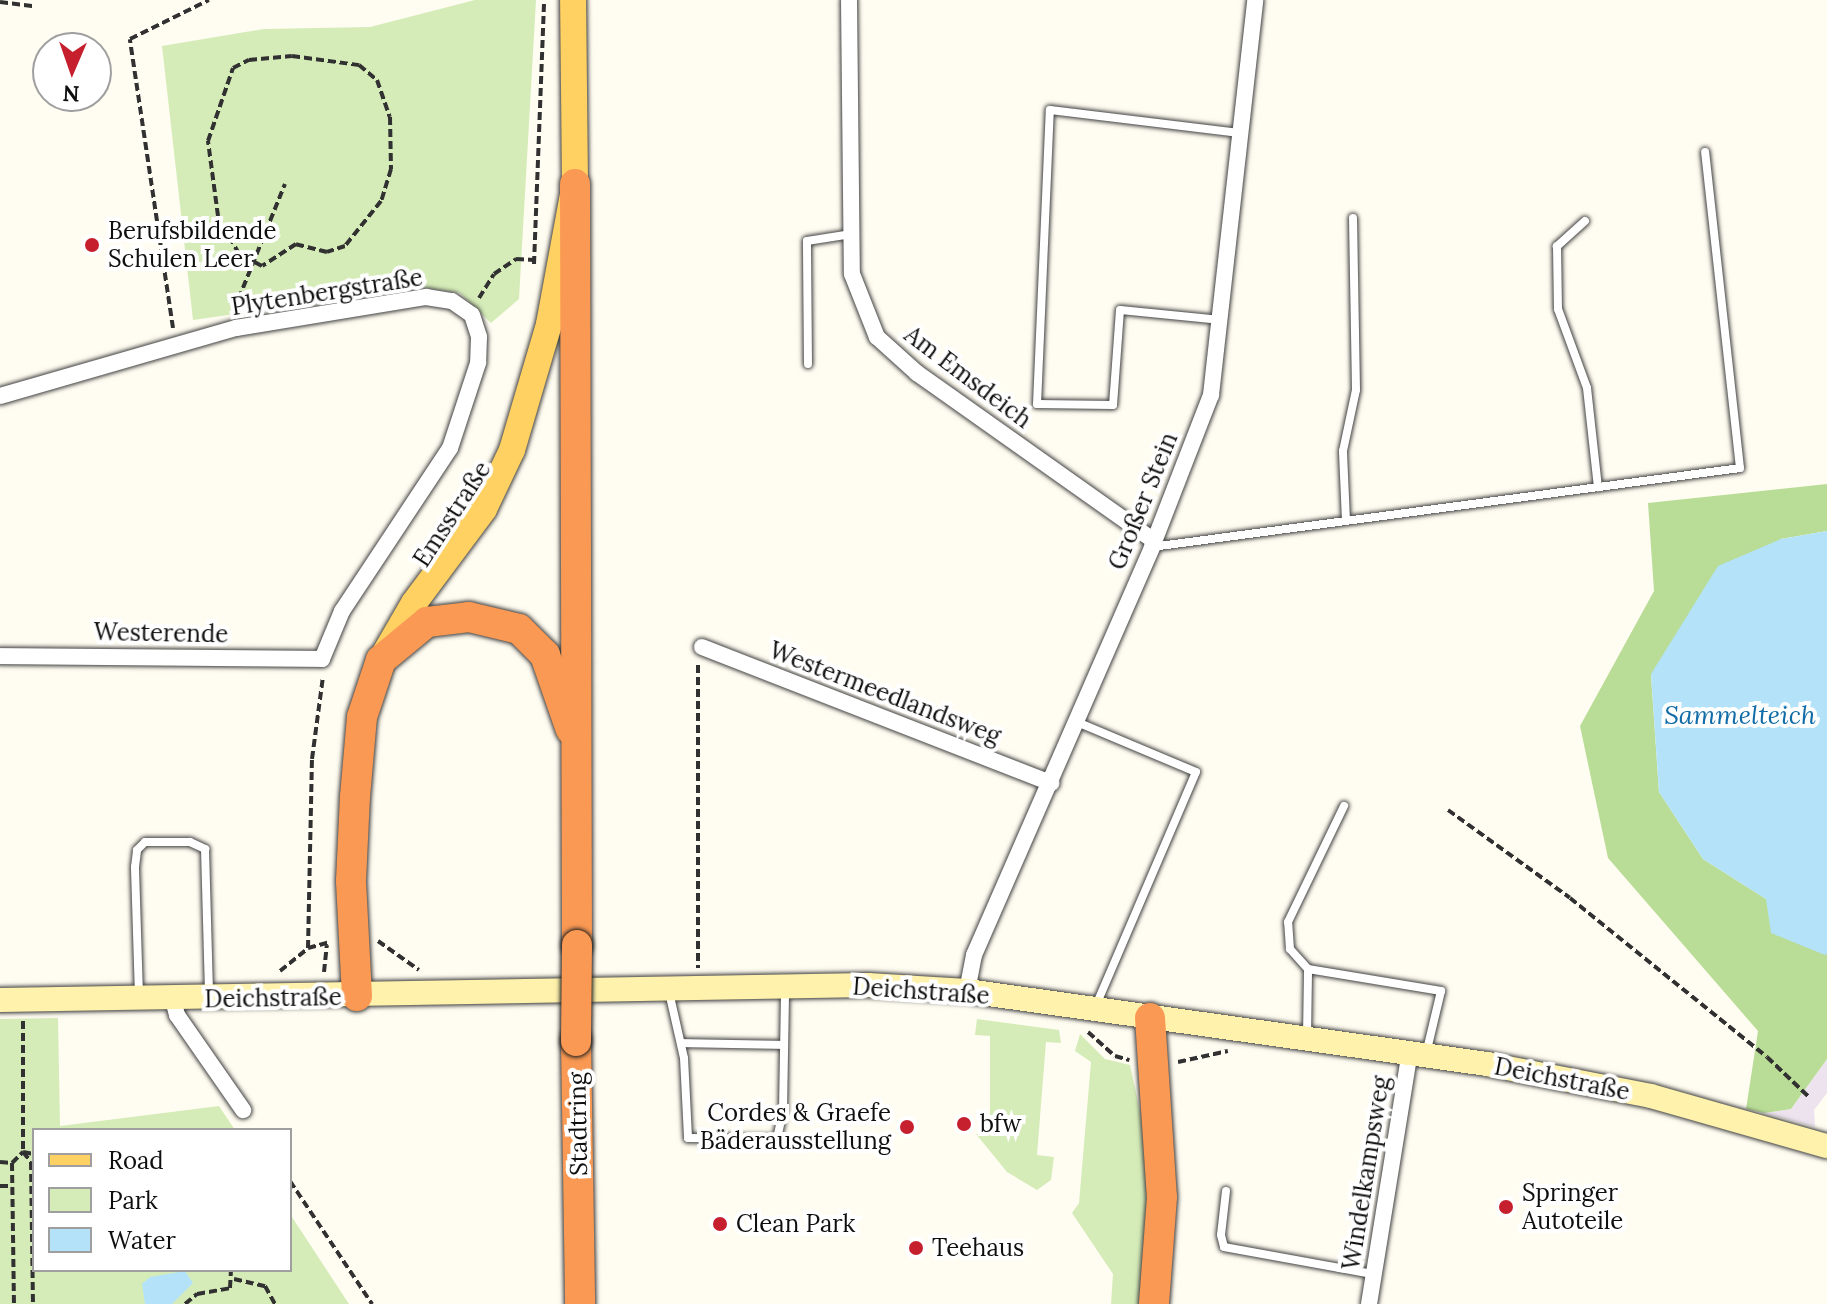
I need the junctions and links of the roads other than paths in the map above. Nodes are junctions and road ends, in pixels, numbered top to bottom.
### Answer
1 (573, 0) edge
2 (849, 0) edge
3 (1255, 0) edge
4 (1241, 133) junction
5 (1705, 152) dead end
6 (575, 184) junction
7 (1353, 218) dead end
8 (1585, 221) dead end
9 (851, 234) junction
10 (1222, 320) junction
11 (808, 364) dead end
12 (0, 396) edge
13 (1598, 487) junction
14 (1346, 521) junction
15 (1153, 544) junction
16 (702, 647) road end
17 (0, 656) edge
18 (322, 659) joint
19 (381, 660) junction
20 (1077, 722) junction
21 (579, 754) junction
22 (1051, 783) junction
23 (1344, 806) dead end
24 (1308, 969) junction
25 (785, 986) junction
26 (669, 987) junction
27 (967, 991) junction
28 (357, 996) junction
29 (11, 1000) edge
30 (173, 1000) junction
31 (209, 1000) junction
32 (139, 1001) junction
33 (1150, 1018) junction
34 (1090, 1020) junction
35 (1307, 1037) junction
36 (681, 1043) junction
37 (784, 1045) junction
38 (1418, 1052) junction
39 (243, 1110) dead end
40 (1827, 1146) edge
41 (1226, 1191) dead end
42 (580, 1216) junction
43 (1373, 1274) junction
44 (580, 1304) edge
45 (601, 1304) edge
46 (1154, 1304) edge
47 (1369, 1304) edge

1 - 6 main road
2 - 9 street, Am Emsdeich
3 - 4 street, Großer Stein
4 - 10 street, Großer Stein
4 - 10 lane
5 - 13 lane
6 - 19 main road
6 - 21 highway
7 - 14 lane
8 - 13 lane
9 - 11 lane
9 - 15 street, Am Emsdeich
10 - 15 street, Großer Stein
12 - 18 street, Plytenbergstraße
13 - 14 lane
14 - 15 lane
15 - 20 street, Großer Stein
16 - 22 street, Westermeedlandsweg
17 - 18 street, Westerende
19 - 21 highway
19 - 28 highway
20 - 22 street, Großer Stein
20 - 34 lane
21 - 42 highway, Stadtring, bridge
22 - 27 street, Großer Stein
23 - 24 lane
24 - 35 lane
24 - 38 lane
25 - 26 main road, Deichstraße
25 - 27 main road, Deichstraße
25 - 37 lane
26 - 28 main road, Deichstraße
26 - 36 lane
27 - 34 main road, Deichstraße
28 - 31 main road, Deichstraße
29 - 32 main road, Deichstraße
30 - 31 main road, Deichstraße
30 - 32 main road, Deichstraße
30 - 39 street
31 - 32 lane
33 - 34 main road, Deichstraße
33 - 35 main road, Deichstraße
33 - 46 highway
35 - 38 main road, Deichstraße
36 - 37 lane
36 - 37 lane
38 - 40 main road, Deichstraße
38 - 43 street, Windelkampsweg
41 - 43 lane
42 - 44 highway, Stadtring
42 - 45 highway
43 - 47 street, Windelkampsweg

